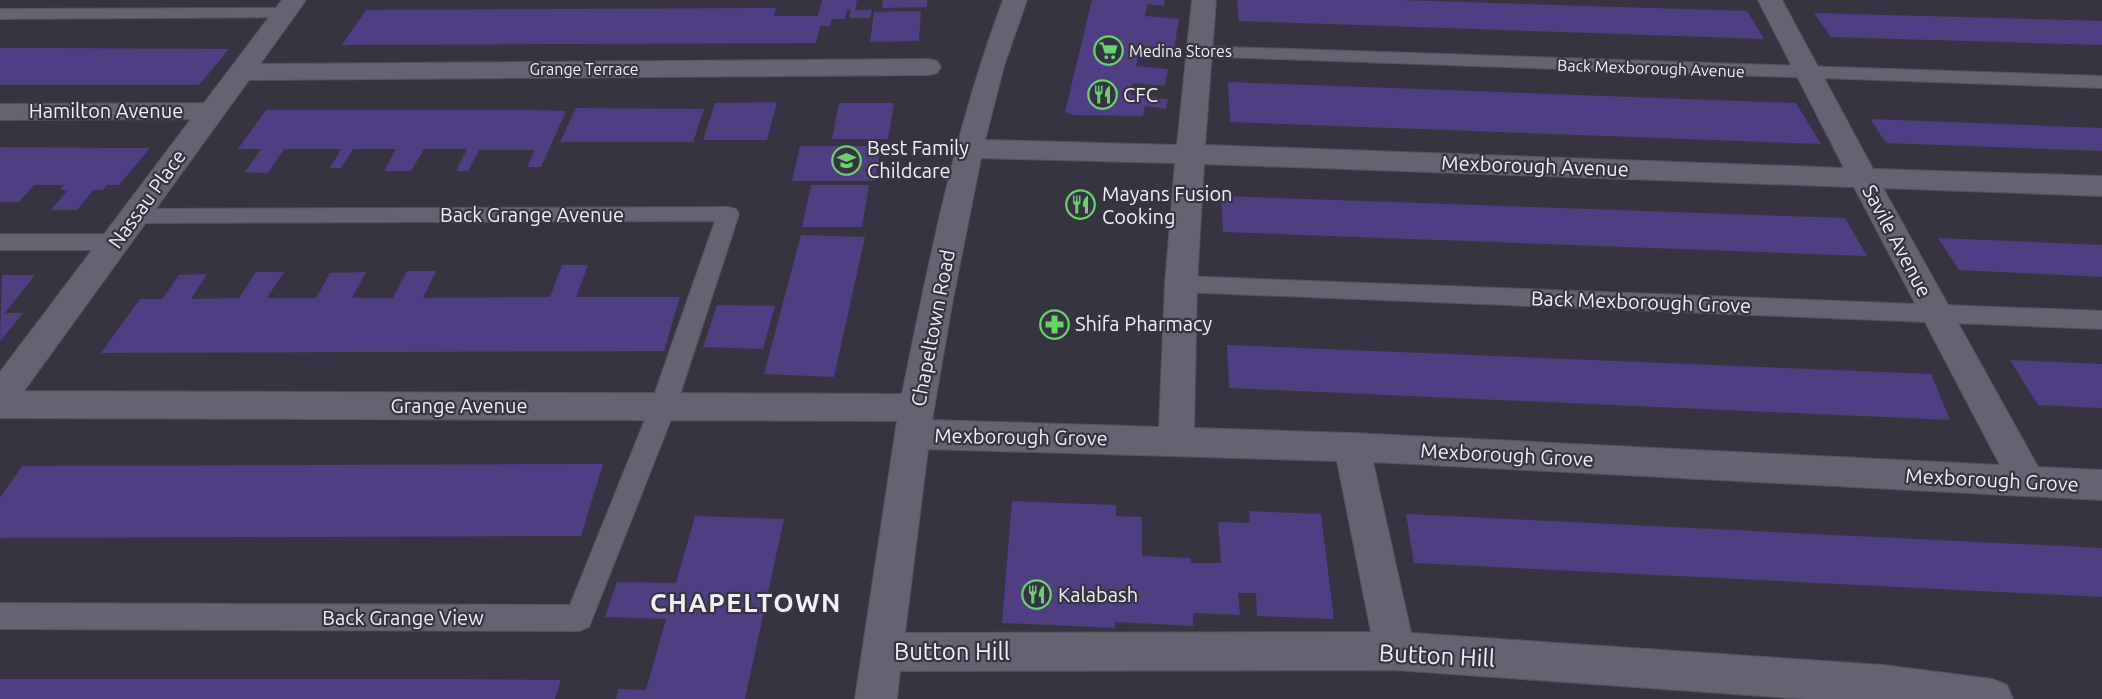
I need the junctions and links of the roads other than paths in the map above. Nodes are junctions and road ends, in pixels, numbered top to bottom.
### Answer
1 (1016, 0) edge
2 (1204, 0) edge
3 (1770, 0) edge
4 (289, 7) edge
5 (0, 14) edge
6 (1200, 52) junction
7 (928, 67) dead end
8 (241, 72) junction
9 (1809, 74) junction
10 (2102, 82) edge
11 (212, 111) junction
12 (0, 112) edge
13 (969, 149) junction
14 (1190, 154) junction
15 (1864, 177) junction
16 (2102, 186) edge
17 (134, 216) junction
18 (0, 242) edge
19 (115, 242) junction
20 (1181, 284) junction
21 (1935, 313) junction
22 (2102, 320) edge
23 (0, 398) edge
24 (0, 404) edge
25 (663, 407) junction
26 (915, 421) junction
27 (1176, 440) junction
28 (1352, 447) junction
29 (2027, 482) junction
30 (2102, 485) edge
31 (0, 616) edge
32 (1395, 651) junction
33 (882, 652) junction
34 (876, 699) edge
35 (1992, 699) edge

1 - 13 street, Chapeltown Road
2 - 6 street
3 - 9 street, Savile Avenue
4 - 5 lane
4 - 8 street, Nassau Place
6 - 9 lane, Back Mexborough Avenue
6 - 14 street
7 - 8 street, Grange Terrace
8 - 11 street, Nassau Place
9 - 10 lane, Back Mexborough Avenue
9 - 15 street, Savile Avenue
11 - 12 street, Hamilton Avenue
11 - 17 street, Nassau Place
13 - 14 street, Mexborough Avenue
13 - 26 street, Chapeltown Road
14 - 15 street, Mexborough Avenue
14 - 20 street
15 - 16 street, Mexborough Avenue
15 - 21 street, Savile Avenue
17 - 19 street, Nassau Place
17 - 25 lane, Back Grange Avenue
18 - 19 lane
19 - 23 street, Nassau Place
20 - 21 lane, Back Mexborough Grove
20 - 27 street
21 - 22 lane, Back Mexborough Grove
21 - 29 street, Savile Avenue
24 - 25 street, Grange Avenue
25 - 26 street, Grange Avenue
25 - 31 lane, Back Grange View
26 - 27 street, Mexborough Grove
26 - 33 street, Chapeltown Road
27 - 28 street, Mexborough Grove
28 - 29 street, Mexborough Grove
28 - 32 street
29 - 30 street, Mexborough Grove
32 - 33 street, Button Hill
32 - 35 street, Button Hill
33 - 34 street, Chapeltown Road

